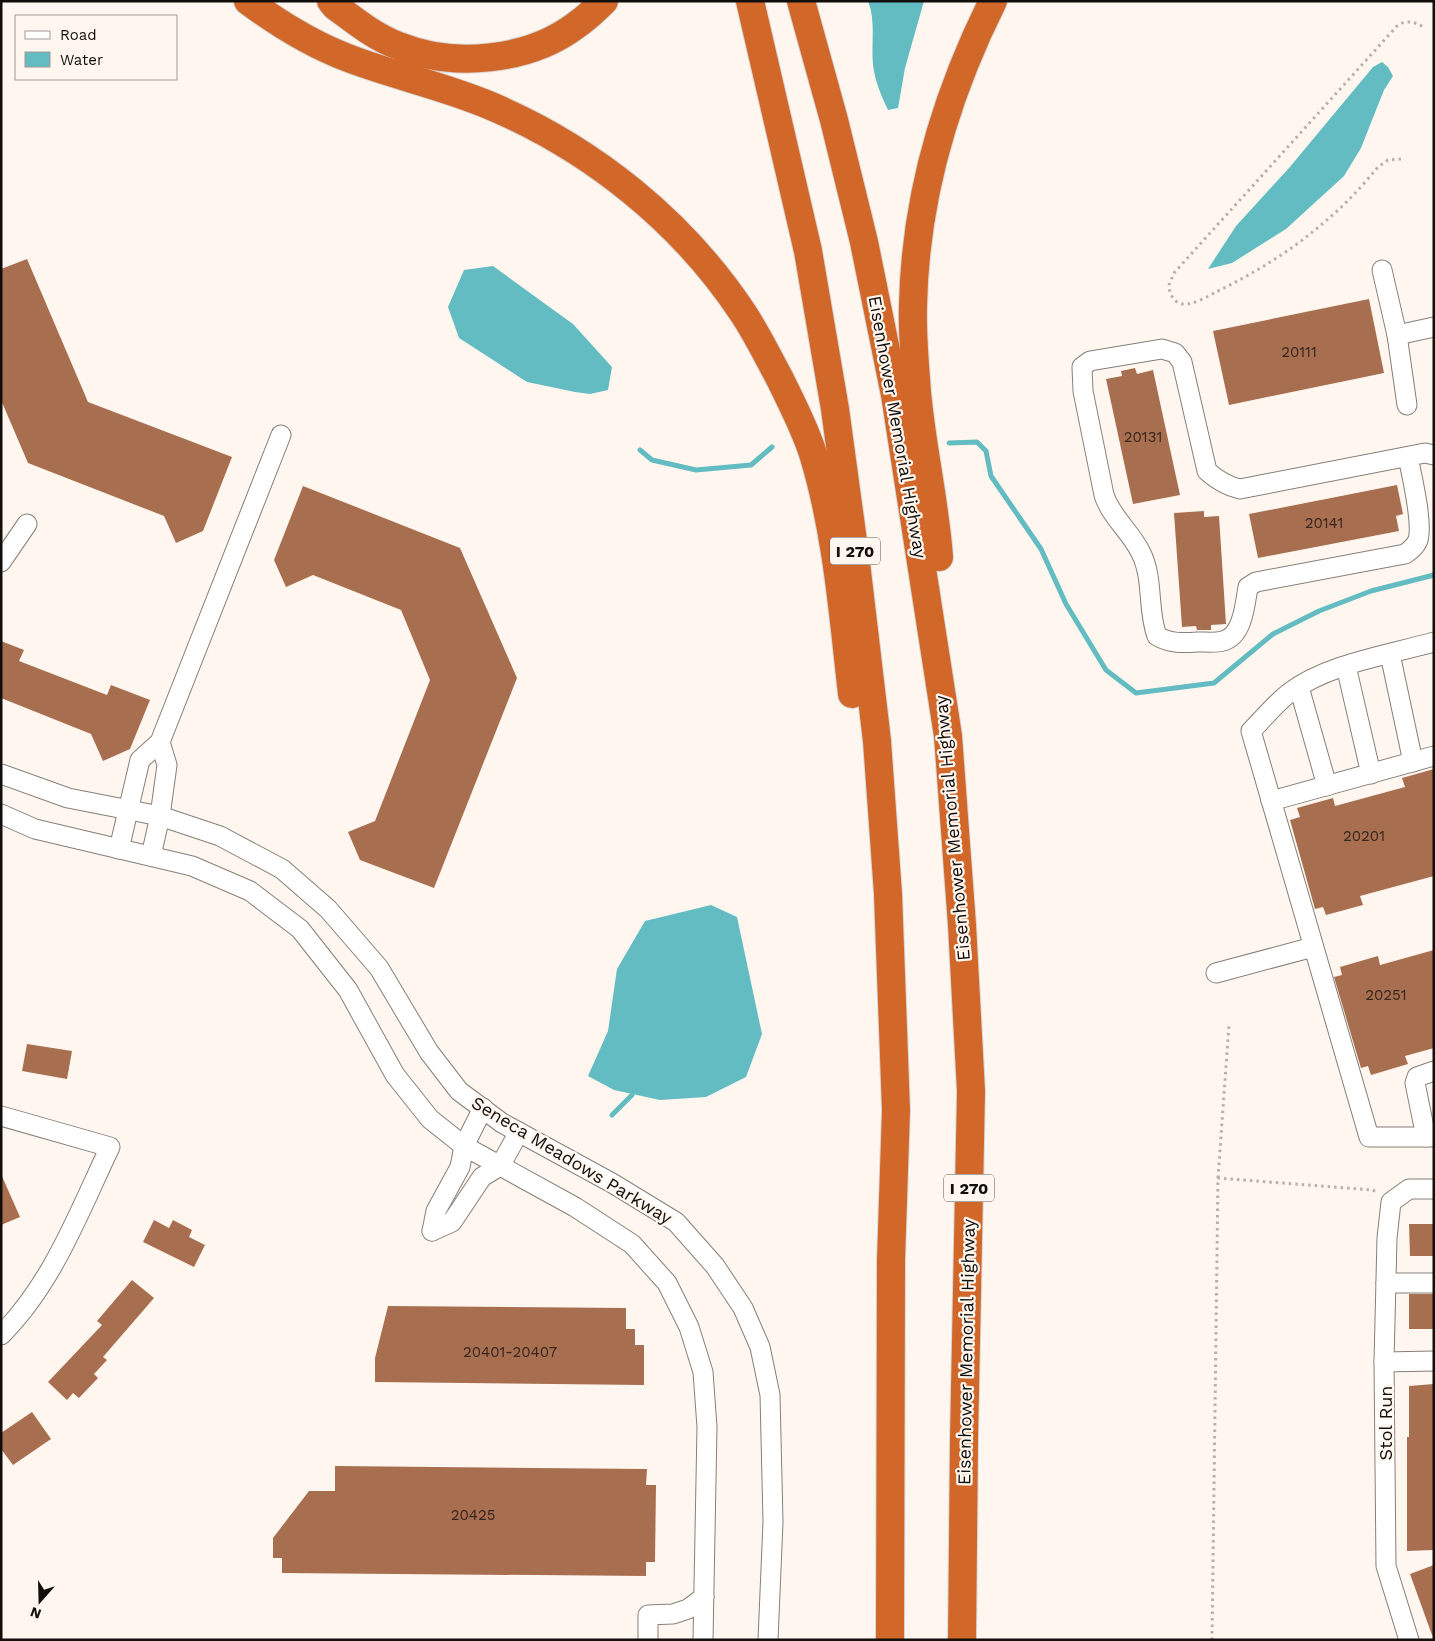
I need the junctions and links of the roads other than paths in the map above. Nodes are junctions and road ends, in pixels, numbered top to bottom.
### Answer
1 (248, 1) edge
2 (331, 1) edge
3 (604, 1) edge
4 (750, 1) edge
5 (801, 1) edge
6 (993, 1) edge
7 (1382, 270) dead end
8 (1434, 327) edge
9 (1397, 335) junction
10 (1407, 405) dead end
11 (281, 435) dead end
12 (1434, 455) edge
13 (1408, 457) junction
14 (27, 524) dead end
15 (1, 562) edge
16 (1434, 642) edge
17 (1390, 654) junction
18 (1346, 666) junction
19 (1299, 687) junction
20 (948, 736) junction
21 (160, 742) junction
22 (1434, 756) edge
23 (1413, 762) junction
24 (1, 774) edge
25 (1371, 774) junction
26 (1327, 786) junction
27 (1271, 801) junction
28 (128, 810) junction
29 (1, 814) edge
30 (160, 816) junction
31 (119, 849) junction
32 (151, 856) junction
33 (1314, 947) junction
34 (1216, 973) dead end
35 (1434, 1071) edge
36 (483, 1108) junction
37 (896, 1110) junction
38 (1, 1116) edge
39 (519, 1132) junction
40 (1430, 1137) edge
41 (464, 1146) junction
42 (500, 1166) junction
43 (1434, 1189) edge
44 (1386, 1283) junction
45 (1434, 1283) edge
46 (1, 1335) edge
47 (1384, 1362) junction
48 (1434, 1362) edge
49 (704, 1597) junction
50 (648, 1640) edge
51 (703, 1640) edge
52 (768, 1640) edge
53 (890, 1640) edge
54 (962, 1640) edge
55 (1409, 1640) edge

1 - 37 highway
2 - 3 highway
4 - 37 highway, I 270
5 - 20 highway, Eisenhower Memorial Highway / I 270
6 - 20 highway
7 - 9 street
8 - 9 street
9 - 10 street
11 - 21 street
12 - 13 street
13 - 13 street
14 - 15 street
16 - 17 street
17 - 18 street
17 - 23 street
18 - 19 street
18 - 25 street
19 - 26 street
19 - 27 street
20 - 54 highway, Eisenhower Memorial Highway / I 270
21 - 28 street
21 - 30 street
22 - 23 street
23 - 25 street
24 - 28 street, Seneca Meadows Parkway
25 - 26 street
26 - 27 street
27 - 33 street
28 - 30 street, Seneca Meadows Parkway
28 - 31 street
29 - 31 street
30 - 32 street
30 - 36 street, Seneca Meadows Parkway
31 - 32 street
32 - 41 street
33 - 34 street
33 - 40 street
35 - 40 street
36 - 39 street, Seneca Meadows Parkway
36 - 41 street
37 - 53 highway, I 270
38 - 46 street
39 - 42 street
39 - 52 street, Seneca Meadows Parkway
41 - 42 street
41 - 42 street
42 - 49 street
43 - 44 street, Stol Run
44 - 45 street
44 - 47 street, Stol Run
47 - 48 street
47 - 55 street, Stol Run
49 - 50 street
49 - 51 street

